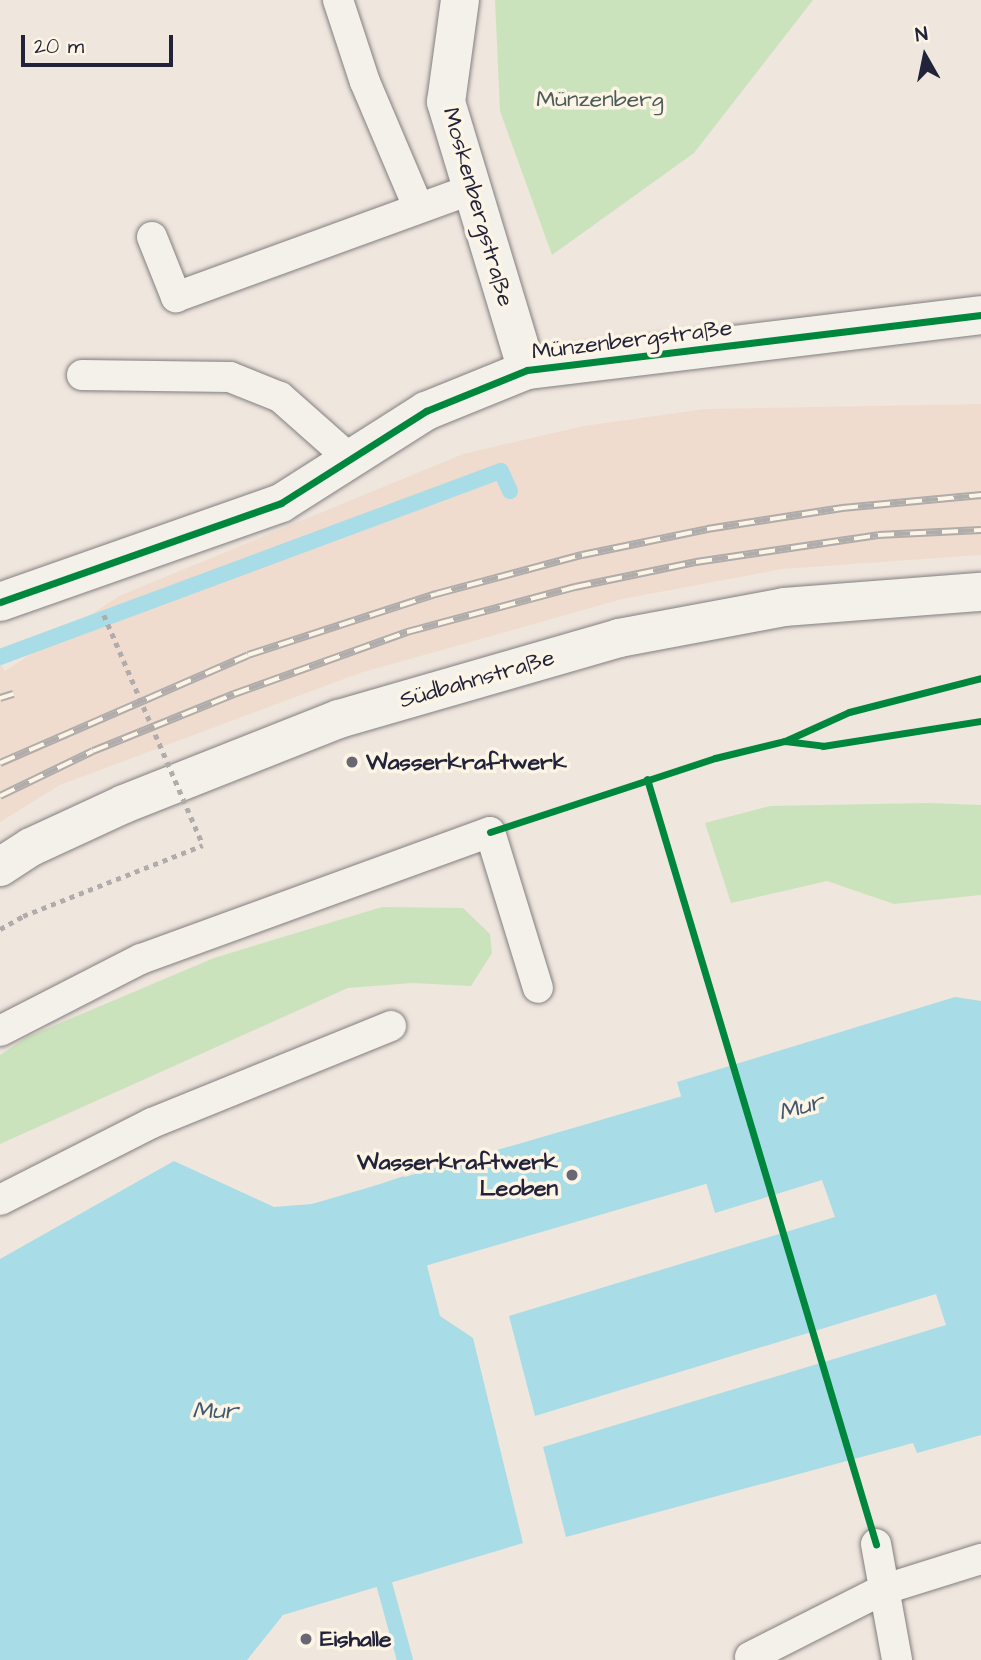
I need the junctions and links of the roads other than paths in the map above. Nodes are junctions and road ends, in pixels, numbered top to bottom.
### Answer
1 (338, 0) edge
2 (460, 0) edge
3 (470, 190) junction
4 (418, 207) junction
5 (152, 237) dead end
6 (981, 315) edge
7 (527, 370) junction
8 (82, 375) dead end
9 (350, 459) junction
10 (981, 592) edge
11 (0, 602) edge
12 (0, 867) edge
13 (533, 974) dead end
14 (391, 1027) dead end
15 (0, 1031) edge
16 (0, 1200) edge
17 (876, 1544) dead end
18 (981, 1559) edge
19 (883, 1590) junction
20 (750, 1657) dead end
21 (897, 1660) edge

1 - 4 lane
2 - 3 street, Moskenbergstraße
3 - 4 lane
3 - 7 street, Moskenbergstraße
4 - 5 lane
6 - 7 street, Münzenbergstraße
7 - 9 street, Münzenbergstraße
8 - 9 lane
9 - 11 street, Münzenbergstraße
10 - 12 street, Südbahnstraße
13 - 15 lane
14 - 16 lane
17 - 19 lane
18 - 19 lane
19 - 20 lane
19 - 21 lane

